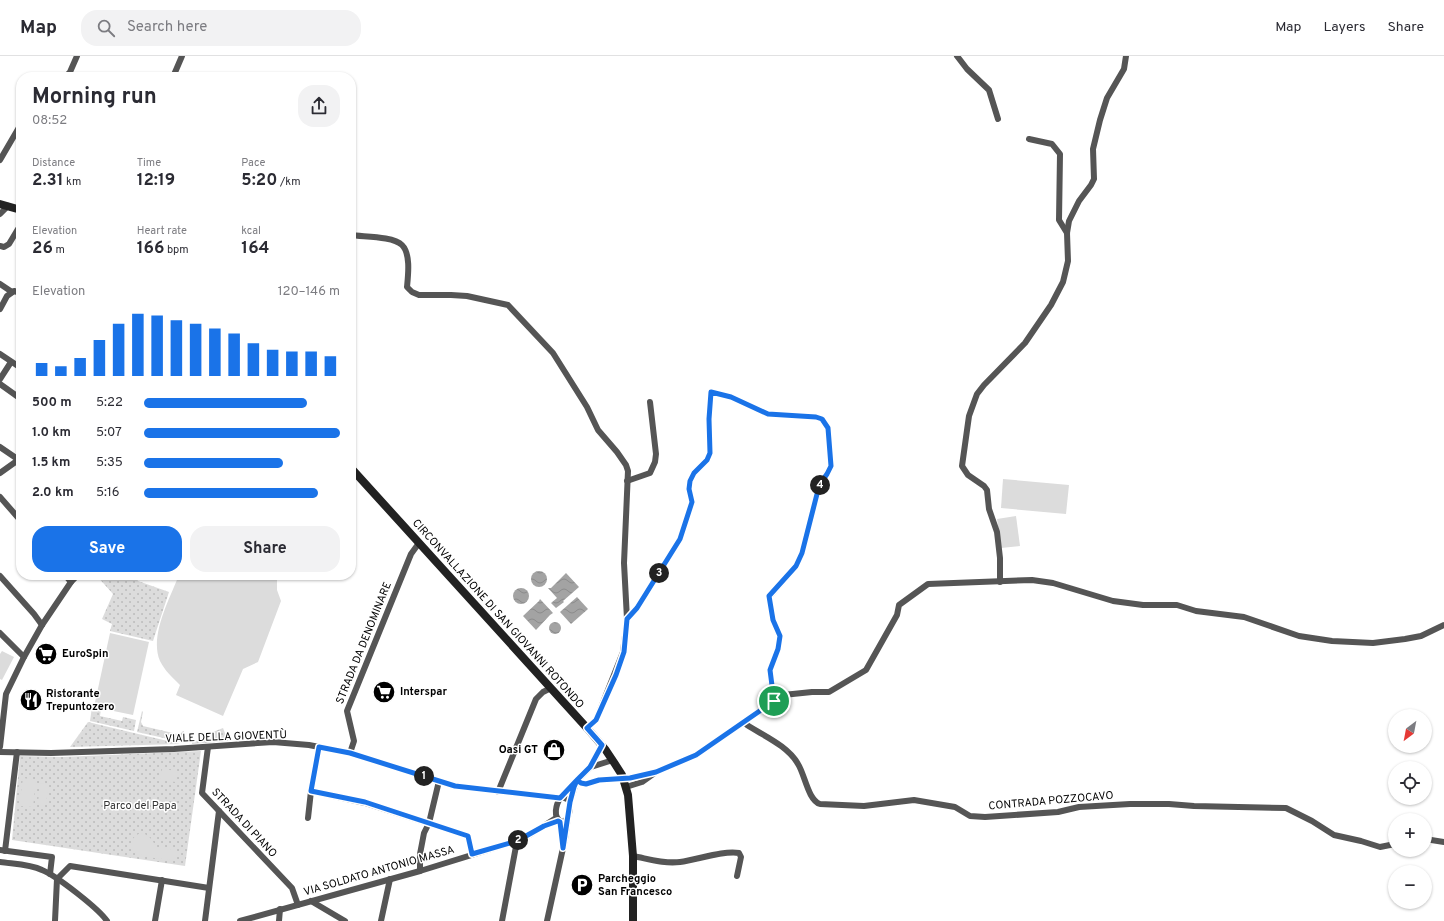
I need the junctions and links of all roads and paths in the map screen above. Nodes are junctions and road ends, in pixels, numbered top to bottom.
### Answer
1 (77, 56) edge
2 (182, 56) edge
3 (957, 56) edge
4 (1126, 56) edge
5 (70, 72) edge
6 (175, 72) edge
7 (998, 119) dead end
8 (16, 133) edge
9 (1029, 139) dead end
10 (0, 160) edge
11 (0, 204) edge
12 (8, 206) junction
13 (16, 208) edge
14 (0, 214) edge
15 (16, 232) edge
16 (1067, 233) junction
17 (356, 235) edge
18 (0, 246) edge
19 (0, 284) edge
20 (12, 292) junction
21 (16, 292) edge
22 (0, 309) edge
23 (0, 354) edge
24 (11, 362) junction
25 (16, 365) edge
26 (0, 379) edge
27 (0, 384) edge
28 (16, 395) edge
29 (650, 402) dead end
30 (0, 447) edge
31 (16, 457) edge
32 (16, 462) edge
33 (1, 472) edge
34 (356, 474) edge
35 (627, 481) junction
36 (0, 497) edge
37 (16, 515) edge
38 (419, 543) junction
39 (0, 576) edge
40 (71, 582) edge
41 (1000, 582) junction
42 (627, 619) junction
43 (42, 625) junction
44 (1444, 625) edge
45 (0, 633) edge
46 (24, 657) junction
47 (551, 688) junction
48 (774, 701) junction
49 (744, 722) junction
50 (587, 728) junction
51 (602, 745) junction
52 (0, 747) edge
53 (208, 747) junction
54 (319, 747) junction
55 (0, 752) edge
56 (17, 752) junction
57 (350, 753) junction
58 (613, 760) junction
59 (590, 767) junction
60 (656, 772) junction
61 (577, 780) junction
62 (438, 781) junction
63 (624, 781) junction
64 (311, 791) junction
65 (498, 792) junction
66 (543, 796) junction
67 (560, 798) junction
68 (570, 802) junction
69 (556, 808) junction
70 (219, 811) junction
71 (568, 817) junction
72 (308, 818) dead end
73 (558, 820) junction
74 (429, 823) junction
75 (0, 830) edge
76 (7, 830) junction
77 (517, 841) junction
78 (1432, 841) edge
79 (1444, 842) edge
80 (1388, 845) edge
81 (563, 848) junction
82 (2, 850) edge
83 (472, 854) junction
84 (633, 856) junction
85 (0, 862) edge
86 (420, 870) junction
87 (50, 874) junction
88 (737, 876) dead end
89 (57, 879) junction
90 (390, 879) junction
91 (162, 880) junction
92 (209, 888) junction
93 (312, 901) junction
94 (298, 905) junction
95 (280, 909) junction
96 (342, 920) edge
97 (55, 921) edge
98 (108, 921) edge
99 (155, 921) edge
100 (206, 921) edge
101 (240, 921) edge
102 (279, 921) edge
103 (381, 921) edge
104 (502, 921) edge
105 (547, 921) edge
106 (633, 921) edge

1 - 5 street
2 - 6 street
3 - 7 street
4 - 16 street
8 - 10 street
9 - 16 street
11 - 12 main road
12 - 13 main road
12 - 14 street
15 - 18 street
16 - 41 street
17 - 35 street
19 - 20 street
20 - 21 street
20 - 22 street
23 - 24 street
24 - 25 street
24 - 26 street
27 - 28 street
29 - 35 street
30 - 31 street
32 - 33 street
34 - 38 main road, CIRCONVALLAZIONE DI SAN GIOVANNI ROTONDO
35 - 42 street
36 - 37 street
38 - 47 main road, CIRCONVALLAZIONE DI SAN GIOVANNI ROTONDO
38 - 57 street, STRADA DA DENOMINARE
39 - 43 street
40 - 43 street
41 - 44 street
41 - 48 street
42 - 48 street
42 - 50 street
43 - 46 street
45 - 46 street
46 - 52 street
47 - 50 main road, CIRCONVALLAZIONE DI SAN GIOVANNI ROTONDO
47 - 65 street
48 - 49 street
49 - 60 street
49 - 80 street, CONTRADA POZZOCAVO
50 - 51 main road, CIRCONVALLAZIONE DI SAN GIOVANNI ROTONDO
51 - 58 main road, CIRCONVALLAZIONE DI SAN GIOVANNI ROTONDO
51 - 59 street
53 - 54 street, VIALE DELLA GIOVENTÙ
53 - 56 street, VIALE DELLA GIOVENTÙ
53 - 70 street, STRADA DI PIANO
54 - 57 street, VIALE DELLA GIOVENTÙ
54 - 64 street
55 - 56 street, VIALE DELLA GIOVENTÙ
56 - 76 street
57 - 62 street, VIALE DELLA GIOVENTÙ
58 - 59 street
58 - 63 main road, CIRCONVALLAZIONE DI SAN GIOVANNI ROTONDO
59 - 61 street
60 - 61 street
60 - 63 street
61 - 67 street
61 - 68 street
62 - 65 street, VIALE DELLA GIOVENTÙ
62 - 74 street
63 - 84 main road, CIRCONVALLAZIONE DI SAN GIOVANNI ROTONDO
64 - 72 street
64 - 74 street
65 - 66 street, VIALE DELLA GIOVENTÙ
66 - 67 street, VIALE DELLA GIOVENTÙ
66 - 69 street
67 - 68 street
67 - 69 street
68 - 71 street
69 - 73 street
70 - 92 street
70 - 94 street, STRADA DI PIANO
71 - 73 street, VIA SOLDATO ANTONIO MASSA
71 - 81 street
73 - 77 street, VIA SOLDATO ANTONIO MASSA
73 - 81 street
74 - 83 street
74 - 86 street
75 - 76 street
76 - 82 street
77 - 83 street, VIA SOLDATO ANTONIO MASSA
77 - 104 street
78 - 79 street
81 - 105 street
82 - 87 street
83 - 86 street, VIA SOLDATO ANTONIO MASSA
84 - 88 street
84 - 106 main road, CIRCONVALLAZIONE DI SAN GIOVANNI ROTONDO
85 - 87 street
86 - 90 street, VIA SOLDATO ANTONIO MASSA
87 - 89 street
89 - 91 street
89 - 97 street
89 - 98 street
90 - 93 street, VIA SOLDATO ANTONIO MASSA
90 - 103 street
91 - 92 street
91 - 99 street
92 - 100 street
93 - 94 street, VIA SOLDATO ANTONIO MASSA
93 - 96 street
94 - 95 street, VIA SOLDATO ANTONIO MASSA
95 - 101 street, VIA SOLDATO ANTONIO MASSA
95 - 102 street

